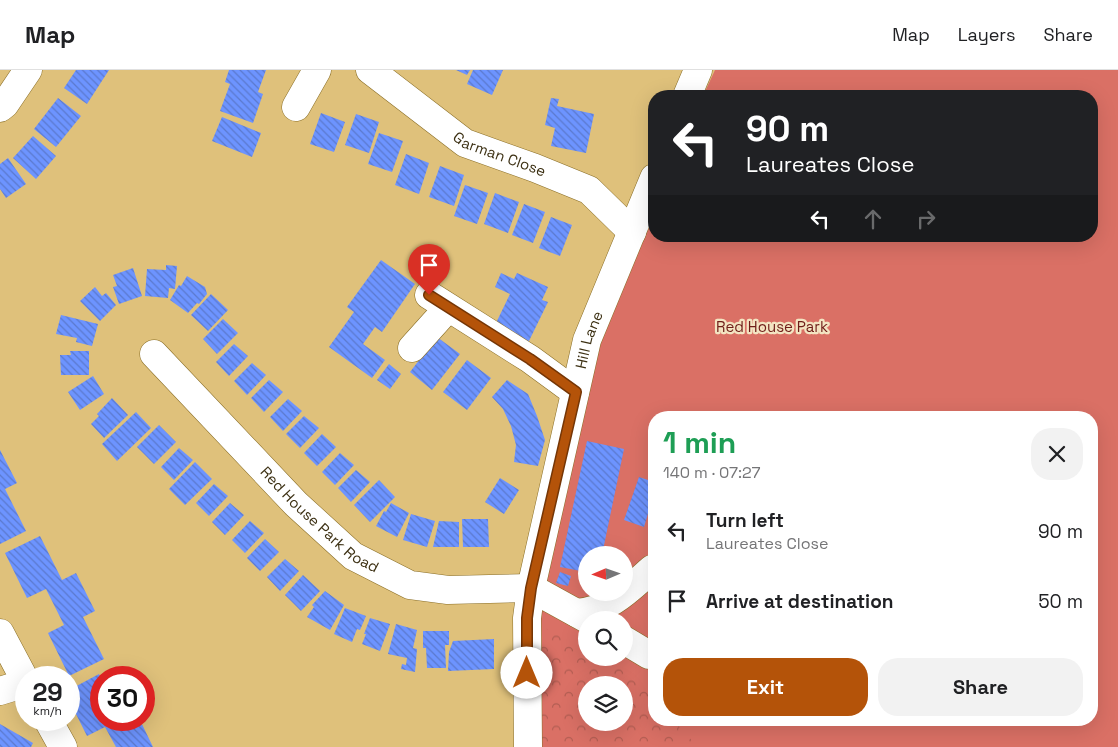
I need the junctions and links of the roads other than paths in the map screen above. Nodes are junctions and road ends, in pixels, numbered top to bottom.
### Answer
1 (28, 70) edge
2 (317, 70) edge
3 (370, 70) edge
4 (698, 70) edge
5 (690, 90) edge
6 (296, 107) dead end
7 (0, 108) edge
8 (648, 193) edge
9 (632, 232) junction
10 (412, 348) dead end
11 (154, 354) dead end
12 (576, 392) junction
13 (648, 572) edge
14 (531, 588) junction
15 (592, 611) edge
16 (578, 613) edge
17 (0, 633) edge
18 (633, 645) edge
19 (648, 654) edge
20 (18, 666) edge
21 (15, 686) edge
22 (0, 691) edge
23 (54, 731) edge
24 (63, 747) edge
25 (528, 747) edge

1 - 7 street
2 - 6 street
3 - 9 street, Garman Close
4 - 5 street
8 - 9 street, Hill Lane
9 - 12 street, Hill Lane
10 - 12 street
11 - 14 street, Red House Park Road
12 - 14 street, Hill Lane
13 - 15 street
14 - 16 street
14 - 25 street, Hill Lane
17 - 20 street
18 - 19 street
21 - 22 street
23 - 24 street

